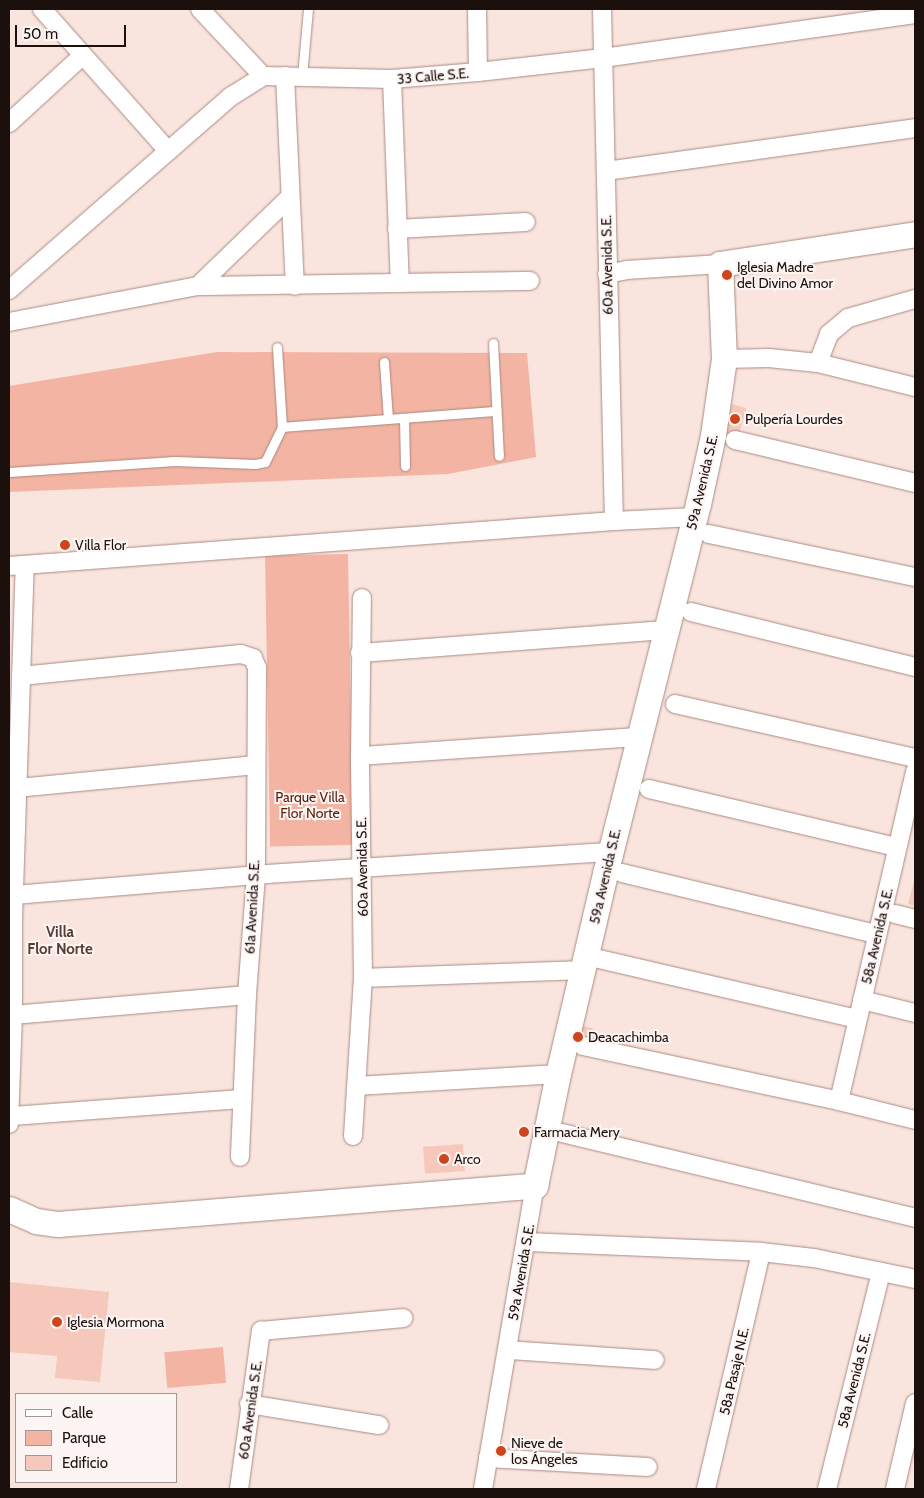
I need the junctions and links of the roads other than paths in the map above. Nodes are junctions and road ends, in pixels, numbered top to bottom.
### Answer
1 (42, 9) edge
2 (200, 9) edge
3 (308, 9) edge
4 (477, 9) edge
5 (602, 9) edge
6 (915, 14) edge
7 (82, 56) junction
8 (603, 58) junction
9 (478, 72) junction
10 (262, 76) junction
11 (293, 76) junction
12 (392, 80) junction
13 (9, 123) edge
14 (915, 128) edge
15 (168, 151) junction
16 (606, 171) junction
17 (290, 197) junction
18 (526, 222) dead end
19 (397, 229) junction
20 (915, 234) edge
21 (720, 264) junction
22 (607, 274) junction
23 (530, 281) dead end
24 (400, 283) junction
25 (198, 286) junction
26 (295, 286) junction
27 (9, 290) edge
28 (915, 299) edge
29 (9, 322) edge
30 (493, 343) dead end
31 (277, 347) dead end
32 (724, 359) junction
33 (384, 362) dead end
34 (818, 363) junction
35 (915, 387) edge
36 (496, 411) junction
37 (404, 418) junction
38 (388, 419) junction
39 (282, 427) junction
40 (735, 440) dead end
41 (499, 456) dead end
42 (405, 466) dead end
43 (9, 472) edge
44 (915, 483) edge
45 (614, 521) junction
46 (702, 525) junction
47 (17, 566) edge
48 (915, 577) edge
49 (362, 598) dead end
50 (691, 612) dead end
51 (666, 630) junction
52 (360, 652) junction
53 (915, 667) edge
54 (21, 676) junction
55 (675, 704) dead end
56 (639, 737) junction
57 (360, 756) junction
58 (915, 758) edge
59 (255, 765) junction
60 (915, 771) edge
61 (17, 788) junction
62 (649, 790) dead end
63 (898, 847) junction
64 (616, 863) junction
65 (362, 868) junction
66 (256, 875) junction
67 (14, 896) junction
68 (895, 914) dead end
69 (915, 919) edge
70 (877, 934) junction
71 (590, 965) junction
72 (364, 978) junction
73 (247, 995) junction
74 (862, 1000) junction
75 (915, 1013) edge
76 (13, 1015) junction
77 (857, 1019) junction
78 (584, 1046) dead end
79 (558, 1074) junction
80 (357, 1086) junction
81 (242, 1099) junction
82 (839, 1101) junction
83 (10, 1120) edge
84 (915, 1120) edge
85 (562, 1133) dead end
86 (353, 1136) dead end
87 (240, 1157) dead end
88 (536, 1186) junction
89 (10, 1211) edge
90 (915, 1218) edge
91 (527, 1242) junction
92 (761, 1252) junction
93 (881, 1272) junction
94 (915, 1279) edge
95 (403, 1318) dead end
96 (508, 1350) junction
97 (655, 1360) dead end
98 (915, 1403) edge
99 (249, 1404) junction
100 (379, 1425) dead end
101 (488, 1458) junction
102 (648, 1467) dead end
103 (900, 1488) edge
104 (239, 1489) edge
105 (483, 1489) edge
106 (706, 1489) edge
107 (827, 1489) edge

1 - 7 street
2 - 10 street
3 - 11 lane
4 - 9 street
5 - 8 street, 60a Avenida S.E.
6 - 8 street, 33 Calle S.E.
7 - 13 street
7 - 15 street
8 - 9 street, 33 Calle S.E.
8 - 16 street, 60a Avenida S.E.
9 - 12 street, 33 Calle S.E.
10 - 11 street, 33 Calle S.E.
10 - 15 street
11 - 12 street, 33 Calle S.E.
11 - 17 street
12 - 19 street
14 - 16 street
15 - 27 street
16 - 22 street, 60a Avenida S.E.
17 - 25 street
17 - 26 street
18 - 19 street
19 - 24 street
20 - 21 street
21 - 22 street
21 - 32 street, 59a Avenida S.E.
22 - 45 street, 60a Avenida S.E.
23 - 24 street
24 - 26 street
25 - 26 street
25 - 29 street
28 - 34 street
30 - 36 lane
31 - 39 lane
32 - 34 street
32 - 46 street, 59a Avenida S.E.
33 - 38 lane
34 - 35 street
36 - 37 lane
36 - 41 lane
37 - 38 lane
37 - 42 lane
38 - 39 lane
39 - 43 lane
40 - 44 street
45 - 46 street
45 - 47 street
46 - 48 street
46 - 51 street, 59a Avenida S.E.
47 - 54 street
49 - 52 street, 60a Avenida S.E.
50 - 53 street
51 - 52 street
51 - 56 street, 59a Avenida S.E.
52 - 57 street, 60a Avenida S.E.
54 - 59 street, 61a Avenida S.E.
54 - 61 street
55 - 58 street
56 - 57 street
56 - 64 street, 59a Avenida S.E.
57 - 65 street, 60a Avenida S.E.
59 - 61 street
59 - 66 street, 61a Avenida S.E.
60 - 63 street, 58a Avenida S.E.
61 - 67 street
62 - 63 street
63 - 70 street, 58a Avenida S.E.
64 - 65 street
64 - 70 street
64 - 71 street, 59a Avenida S.E.
65 - 66 street
65 - 72 street, 60a Avenida S.E.
66 - 67 street
66 - 73 street, 61a Avenida S.E.
67 - 76 street
68 - 69 street
70 - 74 street, 58a Avenida S.E.
71 - 72 street
71 - 77 street
71 - 79 street, 59a Avenida S.E.
72 - 80 street, 60a Avenida S.E.
73 - 76 street
73 - 81 street, 61a Avenida S.E.
74 - 75 street
74 - 77 street, 58a Avenida S.E.
76 - 83 street
77 - 82 street, 58a Avenida S.E.
78 - 82 street
79 - 80 street
79 - 88 street, 59a Avenida S.E.
80 - 86 street, 60a Avenida S.E.
81 - 83 street
81 - 87 street, 61a Avenida S.E.
82 - 84 street
85 - 90 street
88 - 89 street
88 - 91 street, 59a Avenida S.E.
91 - 92 street
91 - 96 street, 59a Avenida S.E.
92 - 93 street
92 - 106 street, 58a Pasaje N.E.
93 - 94 street
93 - 107 street, 58a Avenida S.E.
95 - 99 street, 60a Avenida S.E.
96 - 97 street
96 - 101 street, 59a Avenida S.E.
98 - 103 street
99 - 100 street
99 - 104 street, 60a Avenida S.E.
101 - 102 street
101 - 105 street, 59a Avenida S.E.

